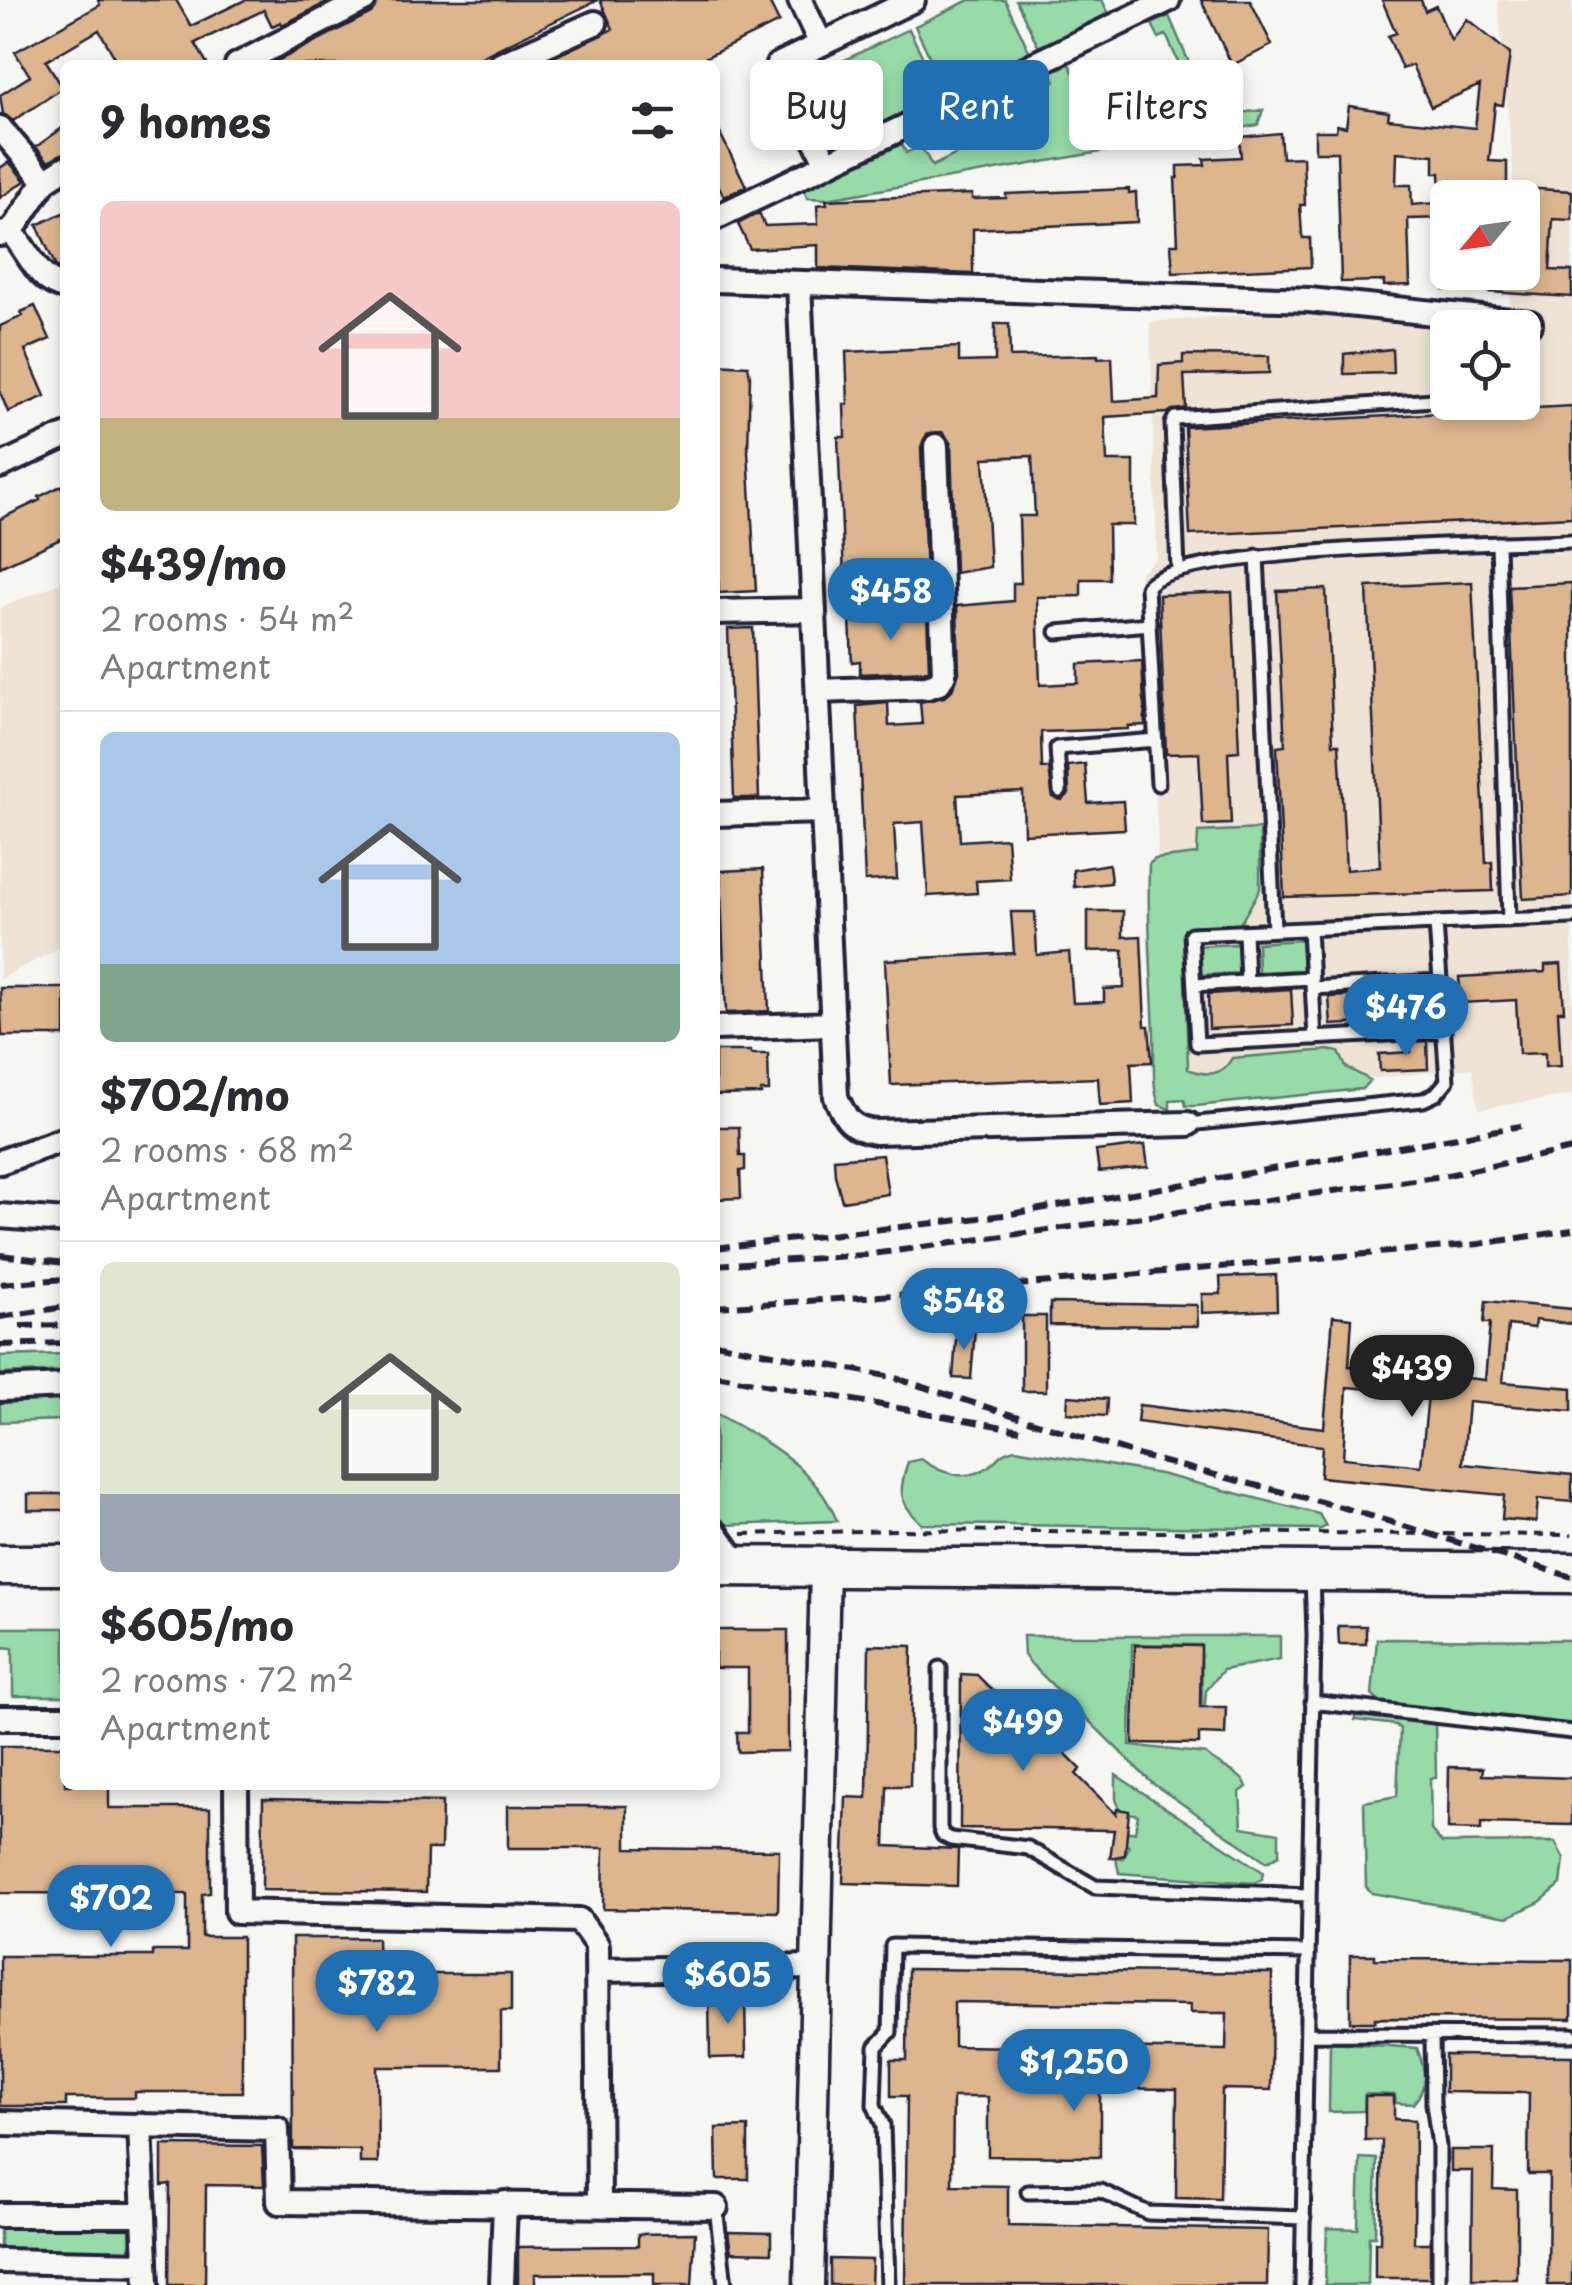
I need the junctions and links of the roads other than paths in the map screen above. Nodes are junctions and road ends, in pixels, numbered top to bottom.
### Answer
1 (364, 0) edge
2 (800, 0) edge
3 (913, 0) edge
4 (1168, 0) edge
5 (595, 24) dead end
6 (821, 44) junction
7 (248, 60) edge
8 (512, 60) edge
9 (0, 128) edge
10 (827, 164) junction
11 (55, 175) edge
12 (720, 216) edge
13 (6, 233) edge
14 (720, 280) edge
15 (799, 284) junction
16 (60, 288) edge
17 (1430, 312) edge
18 (1430, 400) edge
19 (60, 438) edge
20 (936, 446) dead end
21 (0, 466) edge
22 (1572, 541) edge
23 (1498, 543) junction
24 (1258, 556) junction
25 (1178, 569) junction
26 (814, 610) junction
27 (720, 612) edge
28 (1150, 624) junction
29 (1058, 632) dead end
30 (818, 691) junction
31 (1156, 740) junction
32 (1158, 784) dead end
33 (1060, 791) dead end
34 (823, 811) junction
35 (720, 814) edge
36 (1572, 916) edge
37 (1509, 920) junction
38 (1436, 923) junction
39 (1309, 929) junction
40 (1274, 930) junction
41 (1245, 932) junction
42 (1440, 981) junction
43 (1247, 982) junction
44 (1312, 983) junction
45 (1194, 985) junction
46 (833, 1024) junction
47 (720, 1028) edge
48 (1444, 1031) junction
49 (1315, 1038) junction
50 (1188, 1124) joint
51 (60, 1141) edge
52 (0, 1162) edge
53 (0, 1216) edge
54 (60, 1220) edge
55 (60, 1386) edge
56 (0, 1389) edge
57 (0, 1565) edge
58 (60, 1565) edge
59 (727, 1566) edge
60 (826, 1566) junction
61 (1312, 1571) junction
62 (1572, 1573) edge
63 (940, 1668) dead end
64 (1312, 1702) junction
65 (0, 1718) edge
66 (60, 1718) edge
67 (1572, 1732) edge
68 (236, 1790) edge
69 (1309, 1894) junction
70 (1308, 1952) junction
71 (816, 1967) junction
72 (598, 1970) junction
73 (1307, 2034) junction
74 (1432, 2034) junction
75 (1572, 2036) edge
76 (0, 2123) edge
77 (140, 2126) junction
78 (1028, 2192) dead end
79 (504, 2202) junction
80 (599, 2204) junction
81 (716, 2207) joint
82 (144, 2215) junction
83 (0, 2216) edge
84 (1304, 2218) junction
85 (0, 2261) edge
86 (147, 2275) edge
87 (502, 2285) edge
88 (725, 2285) edge
89 (809, 2285) edge
90 (888, 2285) edge
91 (1302, 2285) edge
92 (1438, 2285) edge

1 - 7 street
2 - 6 street
3 - 6 street
4 - 10 street
5 - 8 street
6 - 10 street
9 - 11 street
10 - 12 street
11 - 13 street
13 - 16 street
14 - 15 street
15 - 17 street
15 - 26 street
18 - 25 lane
19 - 21 street
20 - 30 street
22 - 23 lane
23 - 24 lane
23 - 37 lane
24 - 25 lane
24 - 40 lane
25 - 28 lane
26 - 27 street
26 - 30 street
28 - 29 lane
28 - 31 lane
30 - 34 street
31 - 32 lane
31 - 33 lane
34 - 35 street
34 - 46 street
36 - 37 lane
37 - 38 lane
38 - 39 lane
38 - 42 lane
39 - 40 lane
39 - 44 lane
40 - 41 lane
41 - 43 lane
41 - 45 lane
42 - 44 lane
42 - 48 lane
43 - 44 lane
43 - 45 lane
44 - 49 lane
45 - 49 lane
46 - 47 street
46 - 50 street
48 - 49 lane
48 - 50 lane
51 - 52 street
53 - 54 street
55 - 56 street
57 - 58 main road
59 - 60 main road
60 - 61 main road
60 - 71 street
61 - 62 main road
61 - 64 lane
63 - 69 lane
64 - 67 lane
64 - 69 lane
65 - 66 street
68 - 72 street
69 - 70 lane
70 - 73 lane
70 - 90 lane
71 - 72 street
71 - 89 street
72 - 80 street
73 - 74 lane
73 - 84 lane
74 - 75 lane
74 - 92 lane
76 - 77 street
77 - 79 street
77 - 82 street
78 - 84 lane
79 - 80 street
79 - 87 street
80 - 81 street
81 - 88 lane
82 - 83 street
82 - 86 street
84 - 91 lane
85 - 86 street

